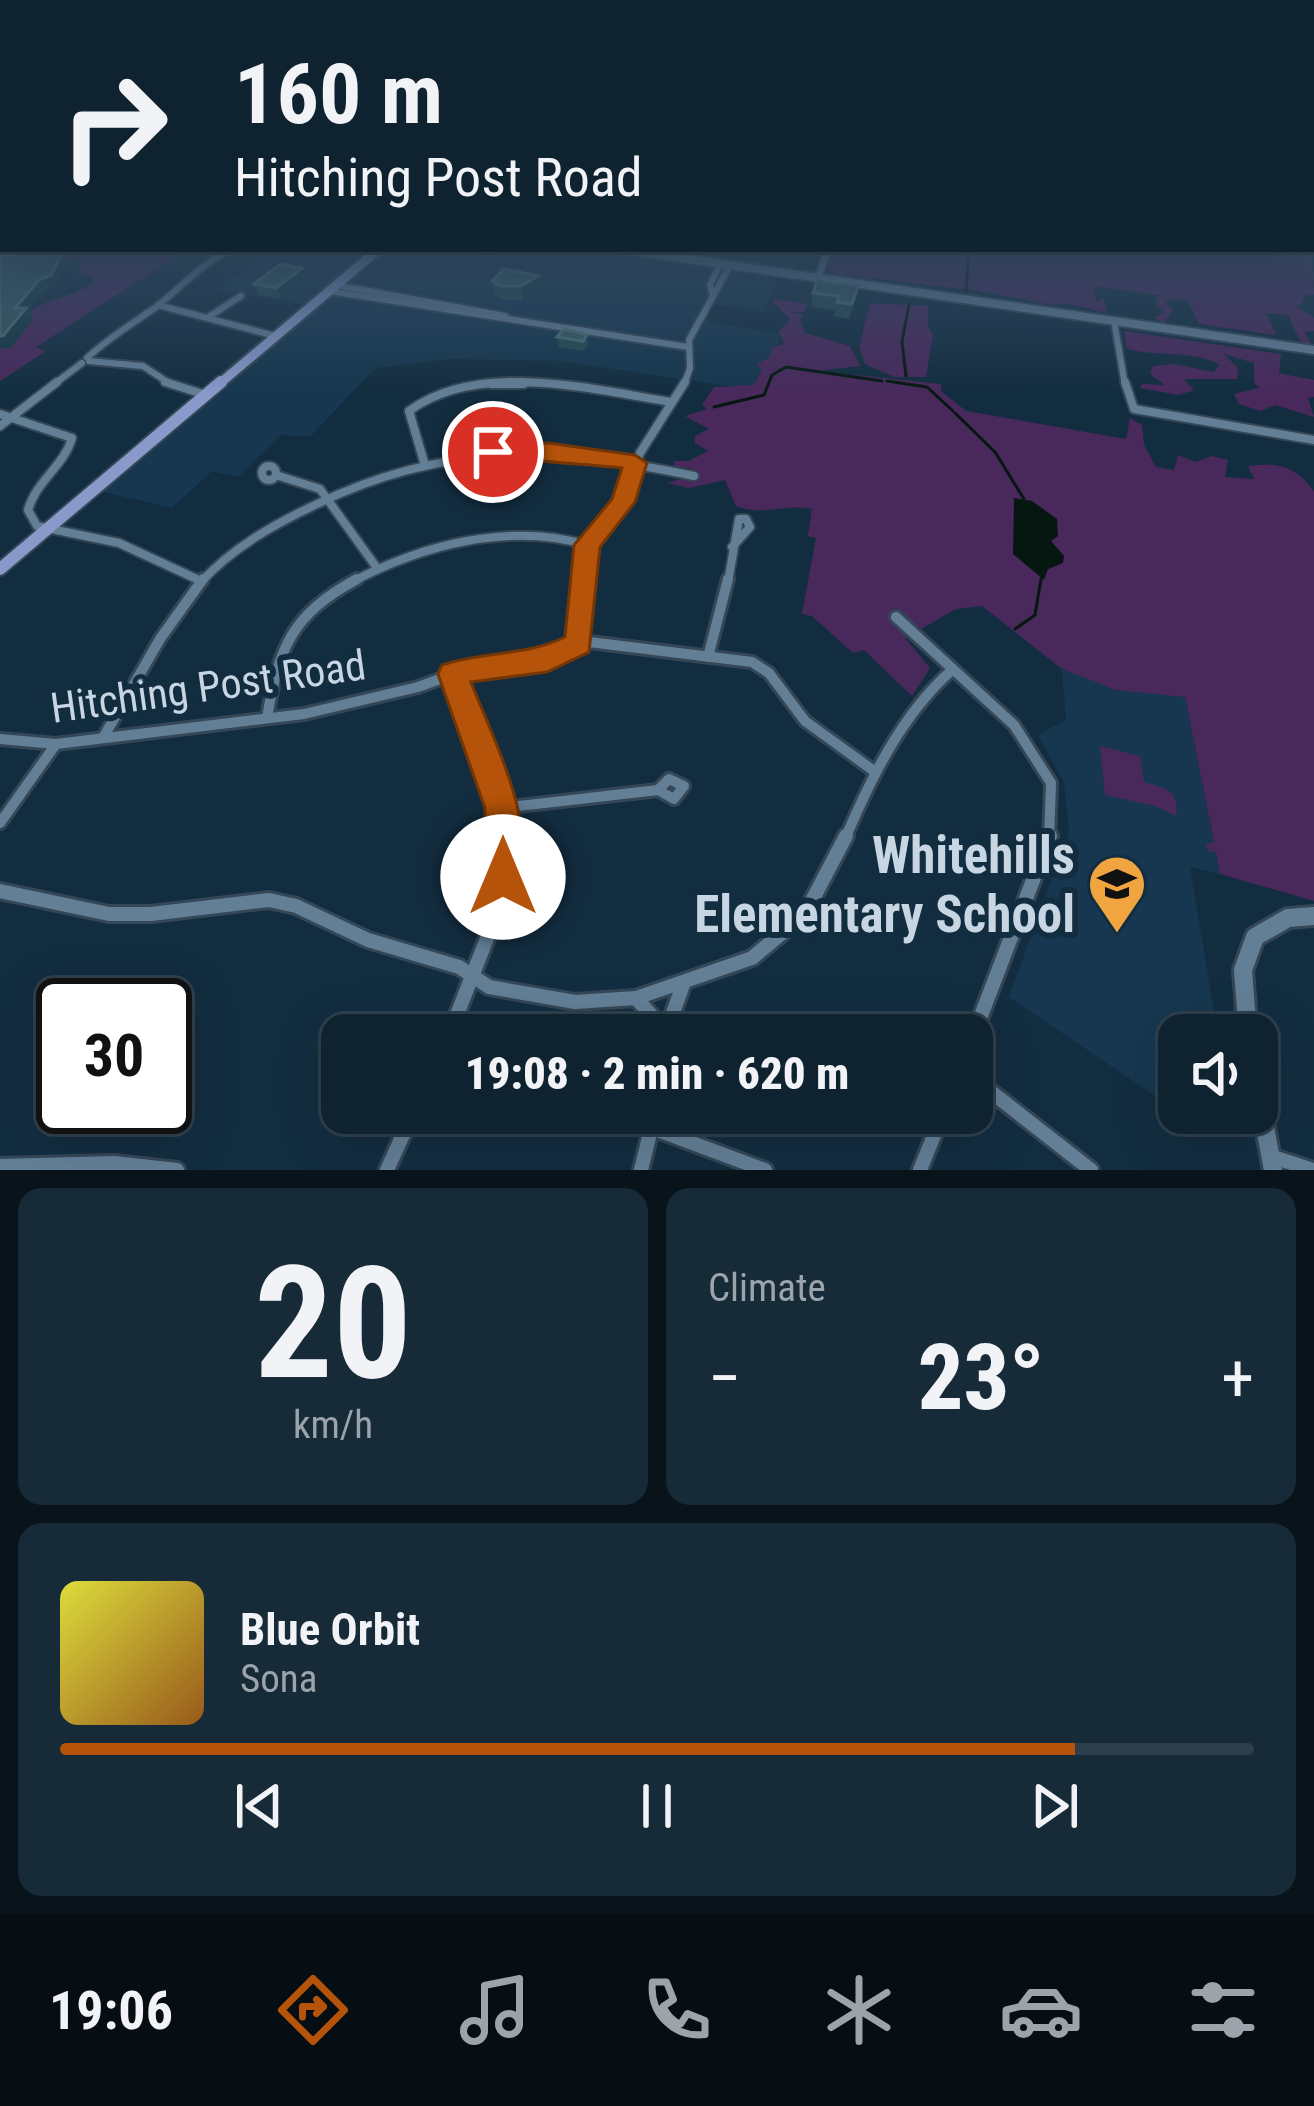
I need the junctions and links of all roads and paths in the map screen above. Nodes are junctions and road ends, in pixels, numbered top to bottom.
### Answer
1 (177, 287) edge
2 (719, 287) edge
3 (877, 287) edge
4 (332, 288) joint
5 (242, 296) dead end
6 (158, 305) junction
7 (210, 316) junction
8 (1114, 321) junction
9 (275, 336) junction
10 (688, 347) junction
11 (1314, 350) edge
12 (86, 360) junction
13 (206, 394) junction
14 (671, 403) junction
15 (5, 415) edge
16 (0, 426) edge
17 (1314, 440) edge
18 (424, 462) junction
19 (635, 463) junction
20 (276, 475) dead end
21 (694, 476) dead end
22 (327, 497) junction
23 (48, 528) junction
24 (587, 545) junction
25 (732, 548) dead end
26 (376, 568) junction
27 (0, 569) edge
28 (201, 581) junction
29 (896, 617) dead end
30 (578, 644) junction
31 (708, 657) junction
32 (952, 670) junction
33 (453, 674) junction
34 (267, 718) junction
35 (103, 738) junction
36 (0, 739) edge
37 (56, 744) junction
38 (874, 771) junction
39 (658, 790) dead end
40 (502, 808) junction
41 (0, 823) edge
42 (0, 891) edge
43 (1314, 916) edge
44 (477, 977) junction
45 (683, 985) junction
46 (636, 998) junction
47 (459, 1014) edge
48 (650, 1014) edge
49 (673, 1014) edge
50 (982, 1014) edge
51 (1245, 1014) edge
52 (993, 1093) edge
53 (403, 1134) edge
54 (650, 1134) edge
55 (684, 1134) edge
56 (935, 1134) edge
57 (1272, 1163) edge
58 (0, 1166) edge
59 (177, 1170) edge
60 (387, 1170) edge
61 (641, 1170) edge
62 (765, 1170) edge
63 (920, 1170) edge
64 (1091, 1170) edge
65 (1313, 1170) edge

1 - 6 street
2 - 10 street
3 - 8 main road
4 - 9 main road
4 - 10 street
5 - 7 street
6 - 7 street
6 - 12 street
7 - 9 street
8 - 11 main road
8 - 17 street
9 - 13 main road
10 - 14 street
12 - 13 street
12 - 15 street
13 - 23 main road
14 - 18 street
14 - 19 street
15 - 16 street
15 - 23 street
18 - 19 street
18 - 22 street
19 - 21 street
19 - 24 street
20 - 22 street
22 - 26 street
22 - 28 street
23 - 27 main road
23 - 28 street
24 - 26 street
24 - 30 street
25 - 31 street
26 - 34 street
28 - 35 street
29 - 32 street
30 - 31 street, Hitching Post Road
30 - 33 street, Hitching Post Road
31 - 38 street, Hitching Post Road
32 - 38 street
32 - 50 street
33 - 34 street, Hitching Post Road
33 - 40 street
34 - 35 street, Hitching Post Road
35 - 37 street, Hitching Post Road
36 - 37 street, Hitching Post Road
37 - 41 street
38 - 45 street
39 - 40 street
40 - 44 street
42 - 44 street
43 - 51 main road
44 - 46 street
44 - 47 street
45 - 46 street
45 - 49 street
46 - 48 street
52 - 64 street
53 - 60 street
54 - 61 street
55 - 62 street
56 - 63 street
57 - 65 street
58 - 59 street

